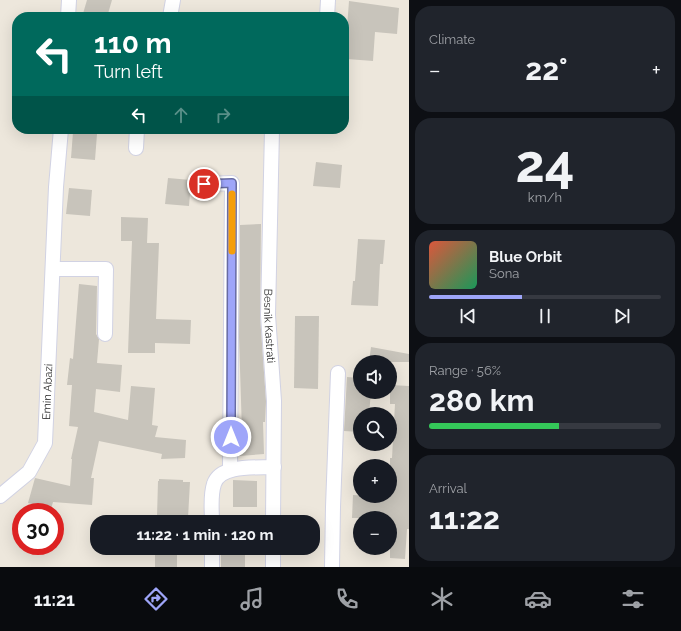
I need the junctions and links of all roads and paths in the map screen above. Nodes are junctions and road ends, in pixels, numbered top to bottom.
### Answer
1 (69, 0) edge
2 (172, 0) edge
3 (328, 0) edge
4 (68, 12) edge
5 (171, 12) edge
6 (327, 12) edge
7 (60, 134) edge
8 (137, 134) edge
9 (272, 134) edge
10 (136, 148) dead end
11 (204, 184) dead end
12 (53, 270) junction
13 (105, 334) dead end
14 (338, 373) dead end
15 (274, 467) junction
16 (230, 469) junction
17 (0, 496) edge
18 (212, 515) edge
19 (273, 515) edge
20 (212, 555) edge
21 (273, 555) edge
22 (212, 567) edge
23 (273, 567) edge
24 (332, 567) edge

1 - 4 street
2 - 5 street
3 - 6 street
7 - 12 street, Emin Abazi
8 - 10 street
9 - 15 street, Besnik Kastrati
11 - 16 street
12 - 13 street
12 - 17 street, Emin Abazi
14 - 24 street
15 - 16 street
15 - 19 street, Besnik Kastrati
16 - 18 street
20 - 22 street
21 - 23 street

